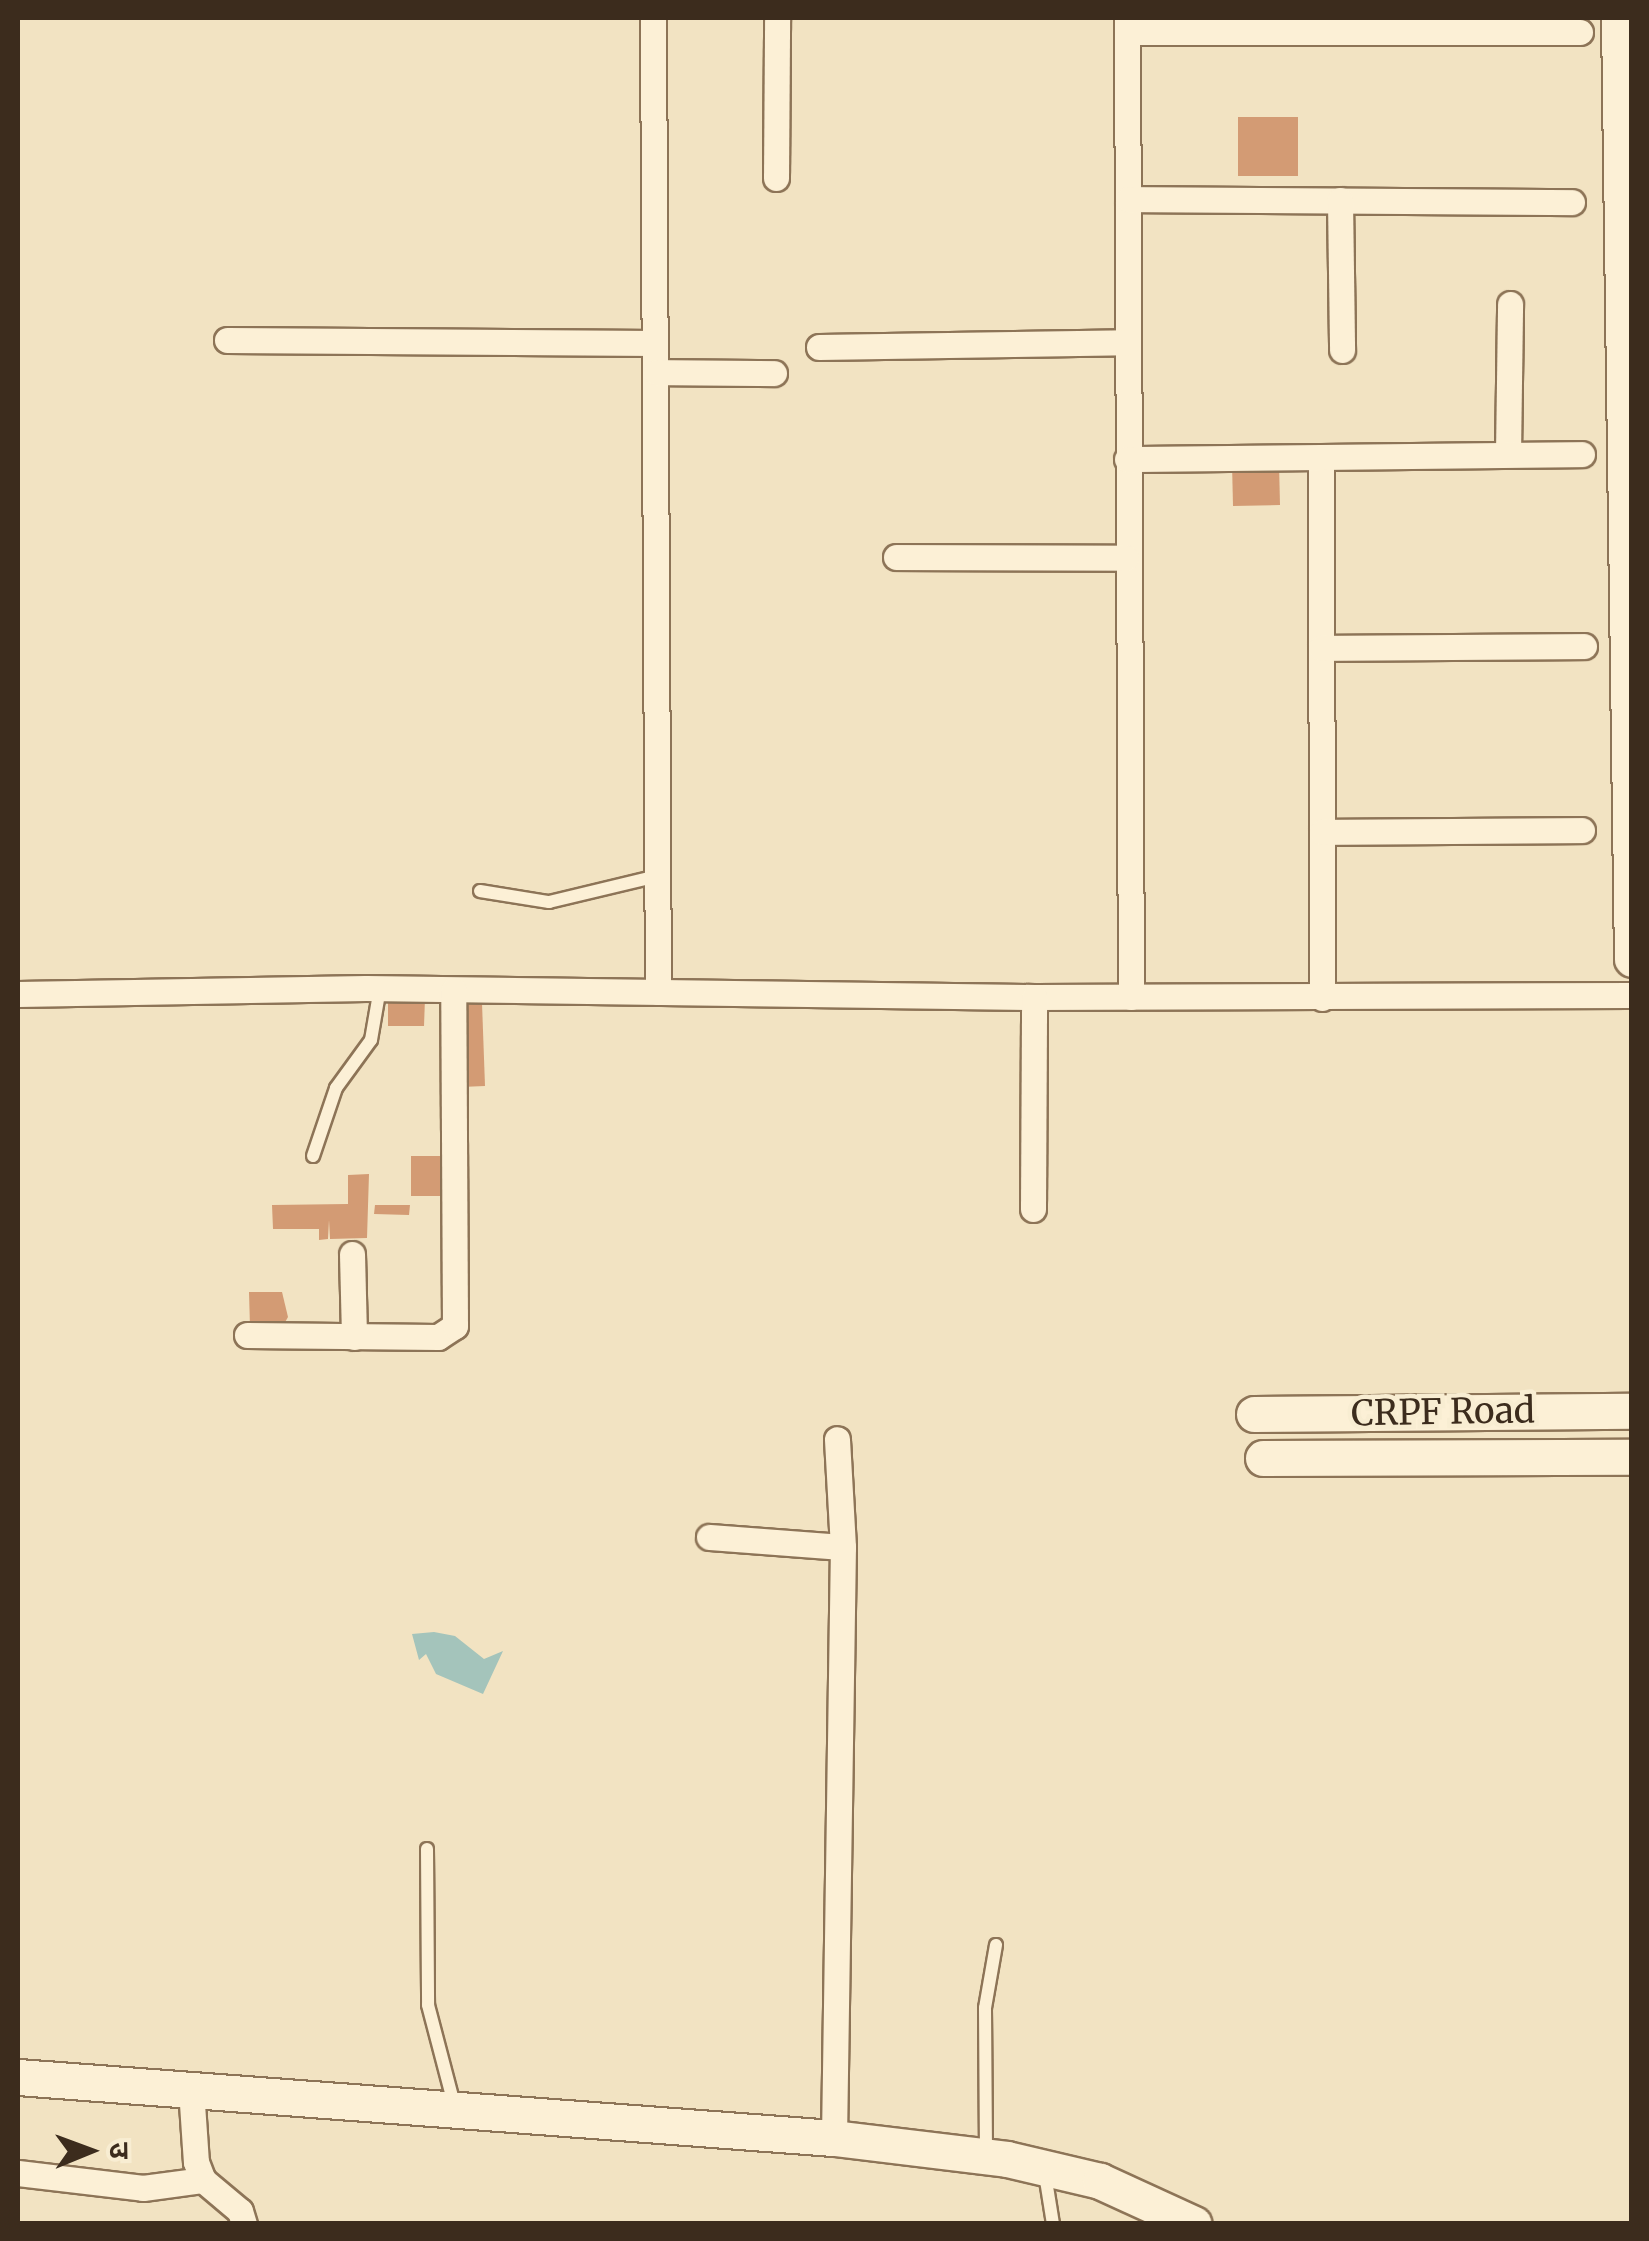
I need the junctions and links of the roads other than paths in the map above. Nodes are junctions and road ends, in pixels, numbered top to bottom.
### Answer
1 (653, 18) edge
2 (777, 18) edge
3 (1620, 18) edge
4 (1127, 25) edge
5 (1319, 25) edge
6 (1580, 32) dead end
7 (776, 178) dead end
8 (1128, 199) junction
9 (1340, 200) junction
10 (1572, 202) dead end
11 (1510, 304) dead end
12 (227, 340) dead end
13 (1127, 342) junction
14 (656, 343) junction
15 (819, 347) dead end
16 (1342, 350) dead end
17 (1628, 360) edge
18 (656, 372) junction
19 (774, 373) dead end
20 (1508, 454) junction
21 (1582, 454) dead end
22 (1320, 456) junction
23 (1126, 459) junction
24 (896, 557) dead end
25 (1126, 558) junction
26 (1584, 646) dead end
27 (1322, 648) junction
28 (1630, 807) edge
29 (1582, 830) dead end
30 (1322, 832) junction
31 (657, 876) junction
32 (480, 891) dead end
33 (1632, 959) edge
34 (380, 988) junction
35 (453, 990) junction
36 (658, 992) junction
37 (18, 994) edge
38 (1632, 995) edge
39 (1034, 997) junction
40 (1130, 997) junction
41 (1322, 998) junction
42 (313, 1156) dead end
43 (1032, 1209) dead end
44 (352, 1254) dead end
45 (247, 1336) dead end
46 (354, 1337) junction
47 (1632, 1410) edge
48 (1254, 1414) dead end
49 (837, 1439) dead end
50 (1632, 1457) edge
51 (1263, 1458) dead end
52 (709, 1537) dead end
53 (843, 1547) junction
54 (427, 1849) dead end
55 (996, 1945) dead end
56 (18, 2077) edge
57 (192, 2090) junction
58 (456, 2108) junction
59 (834, 2138) junction
60 (986, 2156) junction
61 (1044, 2166) junction
62 (18, 2173) edge
63 (203, 2180) junction
64 (244, 2224) edge
65 (1053, 2224) edge
66 (1194, 2224) edge

1 - 14 street
2 - 7 street
3 - 17 street
4 - 5 street
4 - 8 street
5 - 6 street
8 - 9 street
8 - 13 street
9 - 10 street
9 - 16 street
11 - 20 street
12 - 14 street
13 - 15 street
13 - 23 street
14 - 18 street
17 - 28 street
18 - 19 street
18 - 31 street
20 - 21 street
20 - 22 street
22 - 23 street
22 - 27 street
23 - 25 street
24 - 25 street
25 - 40 street
26 - 27 street
27 - 30 street
28 - 33 street
29 - 30 street
30 - 41 street
31 - 32 lane
31 - 36 street
34 - 35 street
34 - 37 street
34 - 42 lane
35 - 36 street
35 - 46 street
36 - 39 street
38 - 41 street
39 - 40 street
39 - 43 street
40 - 41 street
44 - 46 street
45 - 46 street
47 - 48 street, CRPF Road
49 - 53 street
50 - 51 street
52 - 53 street
53 - 59 street
54 - 58 lane
55 - 60 lane
56 - 57 street
57 - 58 street
57 - 63 street
58 - 59 street
59 - 60 street
60 - 61 street
61 - 65 lane
61 - 66 street
62 - 63 street
63 - 64 street

